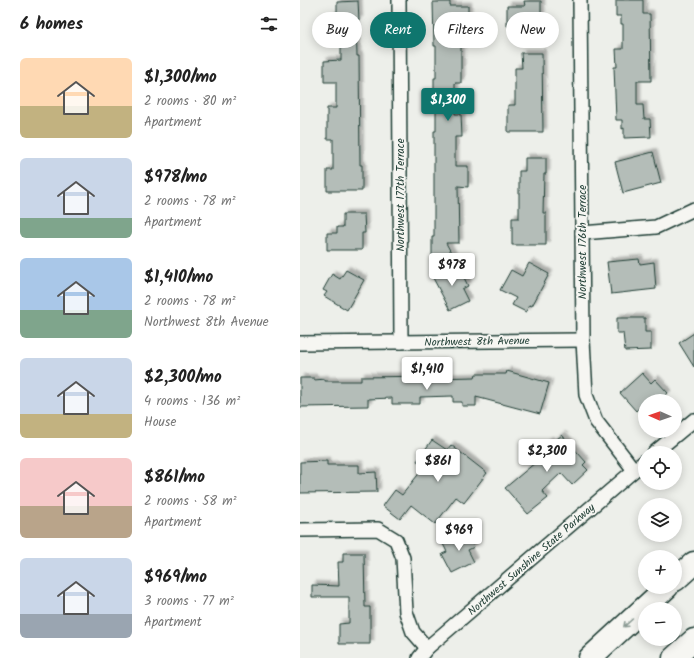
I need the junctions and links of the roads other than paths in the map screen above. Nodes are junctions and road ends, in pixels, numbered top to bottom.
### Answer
1 (399, 0) edge
2 (580, 0) edge
3 (694, 209) edge
4 (582, 233) junction
5 (582, 340) junction
6 (401, 342) junction
7 (300, 343) edge
8 (694, 420) edge
9 (662, 446) edge
10 (638, 467) edge
11 (634, 470) junction
12 (300, 530) edge
13 (694, 563) edge
14 (682, 574) edge
15 (659, 594) edge
16 (694, 640) edge
17 (423, 653) edge
18 (590, 658) edge
19 (674, 658) edge

1 - 6 street, Northwest 177th Terrace
2 - 4 street, Northwest 176th Terrace
3 - 4 street
4 - 5 street, Northwest 176th Terrace
5 - 6 street, Northwest 8th Avenue
5 - 11 street, Northwest 176th Terrace
6 - 7 street, Northwest 8th Avenue
8 - 9 street
10 - 11 street, Northwest Sunshine State Parkway
11 - 17 street, Northwest Sunshine State Parkway
12 - 17 street
13 - 14 highway
15 -> 18 highway
16 - 19 highway

